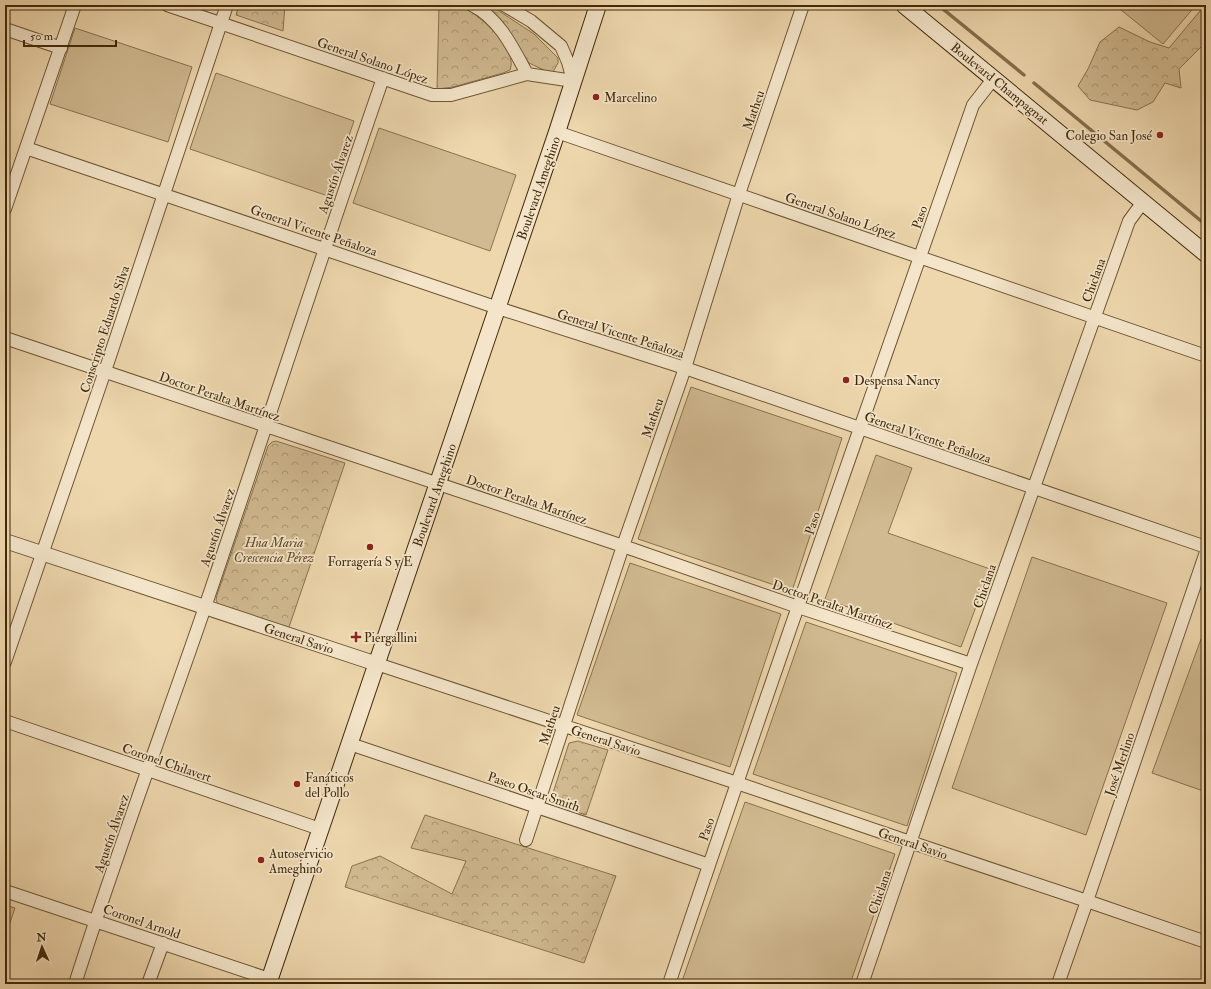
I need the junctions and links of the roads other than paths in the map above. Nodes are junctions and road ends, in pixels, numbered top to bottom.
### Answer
1 (75, 5) edge
2 (167, 5) edge
3 (227, 5) edge
4 (472, 5) edge
5 (504, 5) edge
6 (598, 5) edge
7 (803, 5) edge
8 (904, 5) edge
9 (221, 23) junction
10 (5, 29) edge
11 (61, 48) junction
12 (527, 74) junction
13 (383, 78) junction
14 (994, 78) junction
15 (573, 81) junction
16 (557, 132) junction
17 (26, 148) junction
18 (164, 194) junction
19 (739, 194) junction
20 (7, 196) edge
21 (1143, 202) junction
22 (5, 209) edge
23 (324, 248) junction
24 (1206, 254) edge
25 (920, 258) junction
26 (498, 308) junction
27 (1094, 319) junction
28 (5, 338) edge
29 (1206, 356) edge
30 (685, 368) junction
31 (105, 371) junction
32 (265, 426) junction
33 (860, 428) junction
34 (437, 484) junction
35 (1034, 487) junction
36 (5, 542) edge
37 (623, 546) junction
38 (1206, 547) edge
39 (1206, 552) edge
40 (42, 554) junction
41 (204, 607) junction
42 (798, 607) junction
43 (5, 662) edge
44 (377, 664) junction
45 (971, 664) junction
46 (5, 721) edge
47 (564, 725) junction
48 (350, 744) junction
49 (148, 771) junction
50 (737, 783) junction
51 (537, 807) junction
52 (320, 830) junction
53 (526, 840) dead end
54 (910, 842) junction
55 (709, 865) junction
56 (5, 891) edge
57 (1087, 901) junction
58 (95, 920) junction
59 (1206, 942) edge
60 (163, 943) junction
61 (269, 982) edge
62 (75, 984) edge
63 (148, 984) edge
64 (669, 984) edge
65 (862, 984) edge
66 (1058, 984) edge

1 - 11 street
2 - 9 street, General Solano López
3 - 9 street, Conscripto Eduardo Silva
4 - 12 street
5 - 15 street
6 - 15 main road, Boulevard Ameghino
7 - 19 street, Matheu
8 - 14 main road, Boulevard Champagnat
9 - 13 street, General Solano López
9 - 18 street, Conscripto Eduardo Silva
10 - 11 street
11 - 17 street
12 - 13 street, General Solano López
12 - 15 street, General Solano López
13 - 23 street, Agustín Álvarez
14 - 21 main road, Boulevard Champagnat
14 - 25 street, Paso
15 - 16 main road, Boulevard Ameghino
16 - 19 street, General Solano López
16 - 26 main road, Boulevard Ameghino
17 - 18 street, General Vicente Peñaloza
17 - 20 street
18 - 23 street, General Vicente Peñaloza
18 - 31 street, Conscripto Eduardo Silva
19 - 25 street, General Solano López
19 - 30 street, Matheu
20 - 22 street
21 - 24 main road, Boulevard Champagnat
21 - 27 street, Chiclana
23 - 26 street, General Vicente Peñaloza
23 - 32 street, Agustín Álvarez
25 - 27 street, General Solano López
25 - 33 street, Paso
26 - 30 street, General Vicente Peñaloza
26 - 34 main road, Boulevard Ameghino
27 - 29 street, General Solano López
27 - 35 street, Chiclana
28 - 31 street, Doctor Peralta Martínez
30 - 33 street, General Vicente Peñaloza
30 - 37 street, Matheu
31 - 32 street, Doctor Peralta Martínez
31 - 40 street, Conscripto Eduardo Silva
32 - 34 street, Doctor Peralta Martínez
32 - 41 street, Agustín Álvarez
33 - 35 street, General Vicente Peñaloza
33 - 42 street, Paso
34 - 37 street, Doctor Peralta Martínez
34 - 44 main road, Boulevard Ameghino
35 - 38 street, General Vicente Peñaloza
35 - 45 street, Chiclana
36 - 40 street, General Savio
37 - 42 street, Doctor Peralta Martínez
37 - 47 street, Matheu
39 - 57 street, José Merlino
40 - 41 street, General Savio
40 - 43 street, Conscripto Eduardo Silva
41 - 44 street, General Savio
41 - 49 street, Agustín Álvarez
42 - 45 street, Doctor Peralta Martínez
42 - 50 street, Paso
44 - 47 street, General Savio
44 - 48 main road, Boulevard Ameghino
45 - 54 street, Chiclana
46 - 49 street, Coronel Chilavert
47 - 50 street, General Savio
47 - 51 street, Matheu
48 - 51 street, Paseo Oscar Smith
48 - 52 main road, Boulevard Ameghino
49 - 52 street, Coronel Chilavert
49 - 58 street, Agustín Álvarez
50 - 54 street, General Savio
50 - 55 street, Paso
51 - 53 street, Matheu
51 - 55 street, Paseo Oscar Smith
52 - 61 main road, Boulevard Ameghino
54 - 57 street, General Savio
54 - 65 street, Chiclana
55 - 64 street, Paso
56 - 58 street, Coronel Arnold
57 - 59 street, General Savio
57 - 66 street, José Merlino
58 - 60 street, Coronel Arnold
58 - 62 street, Agustín Álvarez
60 - 61 street, Coronel Arnold
60 - 63 street

